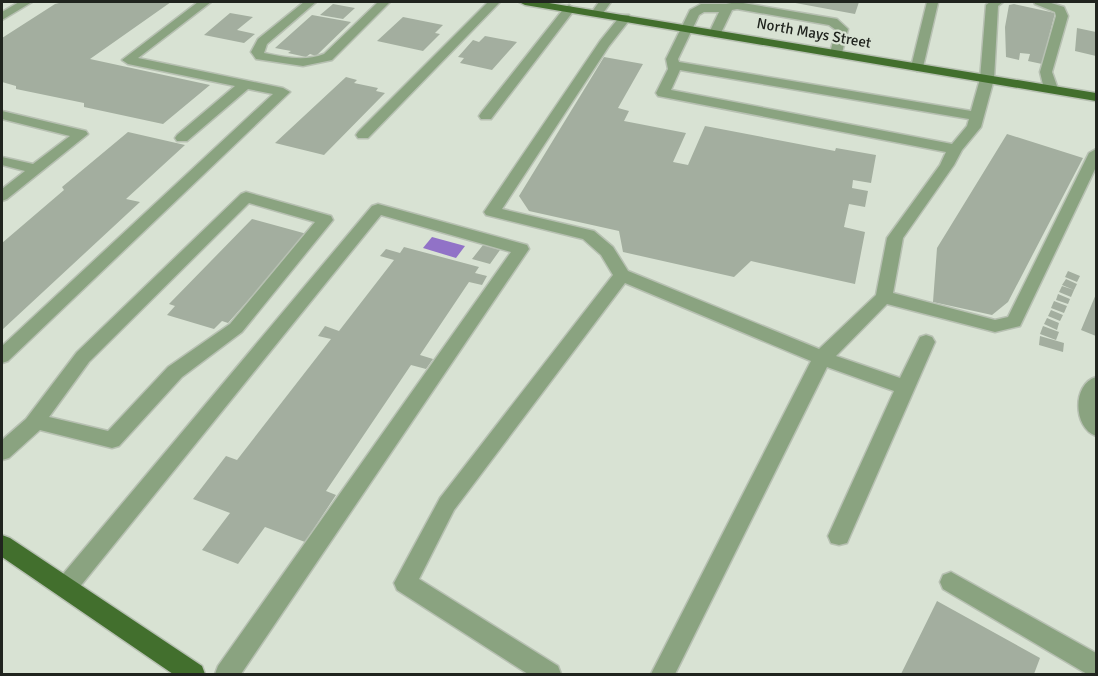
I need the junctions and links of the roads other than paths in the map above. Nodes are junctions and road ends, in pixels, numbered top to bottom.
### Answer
1 (26, 2) edge
2 (205, 2) edge
3 (310, 2) edge
4 (384, 2) edge
5 (494, 2) edge
6 (525, 2) edge
7 (605, 2) edge
8 (997, 2) edge
9 (1039, 2) edge
10 (932, 3) dead end
11 (732, 7) junction
12 (568, 9) junction
13 (597, 13) junction
14 (2, 17) edge
15 (625, 18) junction
16 (686, 28) junction
17 (715, 33) junction
18 (836, 53) junction
19 (673, 65) junction
20 (917, 67) junction
21 (987, 79) junction
22 (245, 84) junction
23 (1051, 89) junction
24 (1096, 97) edge
25 (2, 115) edge
26 (486, 116) dead end
27 (977, 116) junction
28 (363, 135) dead end
29 (182, 138) dead end
30 (955, 149) junction
31 (1096, 153) edge
32 (2, 161) edge
33 (36, 169) junction
34 (2, 196) edge
35 (622, 276) junction
36 (884, 297) junction
37 (927, 342) dead end
38 (2, 356) edge
39 (822, 358) junction
40 (1096, 384) edge
41 (905, 387) junction
42 (35, 421) junction
43 (1096, 428) edge
44 (2, 452) edge
45 (839, 536) dead end
46 (2, 544) edge
47 (951, 582) dead end
48 (66, 587) junction
49 (1096, 666) edge
50 (193, 675) edge
51 (227, 675) edge
52 (549, 675) edge
53 (663, 675) edge

1 - 14 lane
2 - 22 lane
3 - 4 lane
5 - 28 lane
6 - 12 main road, North Mays Street
7 - 13 lane
8 - 21 lane
9 - 23 lane
10 - 20 lane
11 - 16 lane
11 - 17 lane
11 - 18 lane
12 - 13 main road, North Mays Street
12 - 26 lane
13 - 15 main road, North Mays Street
15 - 16 main road, North Mays Street
15 - 35 lane
16 - 17 main road, North Mays Street
16 - 19 lane
17 - 18 main road, North Mays Street
18 - 20 main road, North Mays Street
19 - 27 lane
19 - 30 lane
20 - 21 main road, North Mays Street
21 - 23 main road, North Mays Street
21 - 27 lane
22 - 29 lane
22 - 38 lane
23 - 24 main road, North Mays Street
25 - 33 lane
27 - 30 lane
30 - 36 lane
31 - 36 lane
32 - 33 lane
33 - 34 lane
35 - 39 lane
35 - 52 lane
36 - 39 lane
37 - 41 lane
39 - 41 lane
39 - 53 lane
40 - 43 lane
41 - 45 lane
42 - 42 lane
42 - 44 lane
46 - 48 main road
47 - 49 lane
48 - 50 main road
48 - 51 lane

